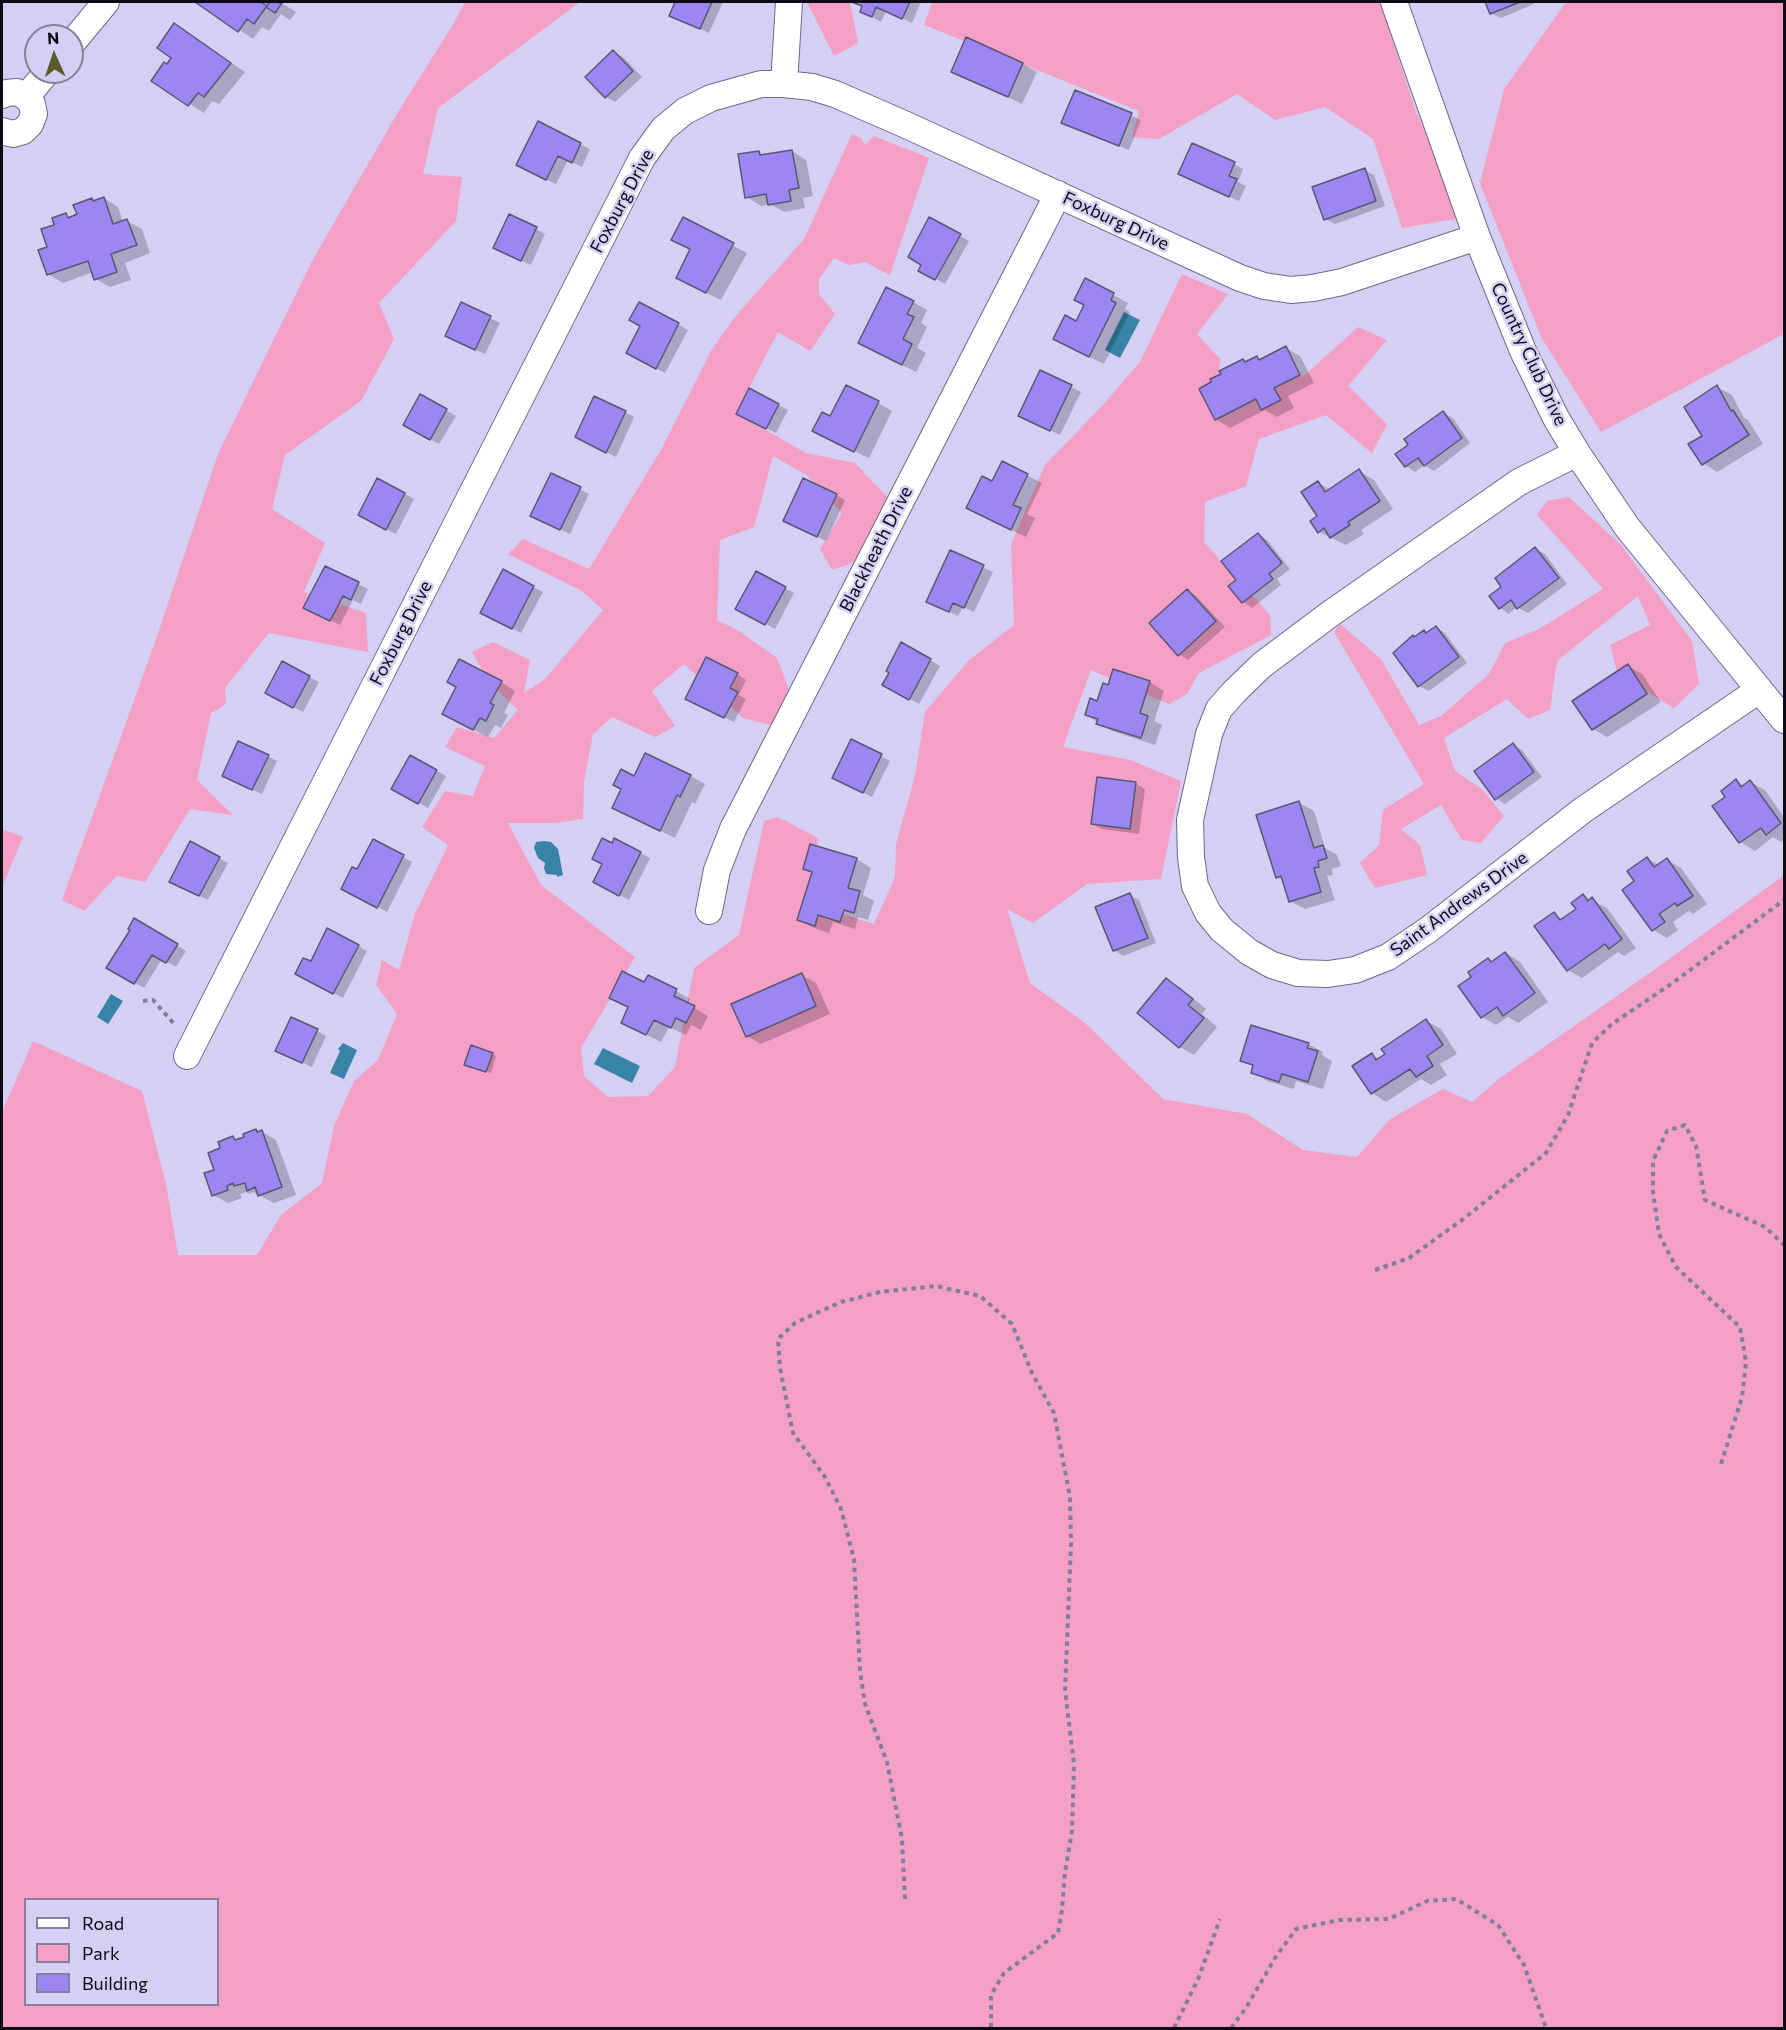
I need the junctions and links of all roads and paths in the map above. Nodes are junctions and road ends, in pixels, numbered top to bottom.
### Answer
1 (106, 2) edge
2 (789, 2) edge
3 (1394, 2) edge
4 (84, 29) edge
5 (30, 84) edge
6 (784, 84) junction
7 (14, 96) edge
8 (2, 131) edge
9 (1058, 194) junction
10 (1477, 237) junction
11 (1577, 453) junction
12 (1759, 690) junction
13 (1785, 720) edge
14 (1785, 900) edge
15 (709, 910) dead end
16 (142, 1001) dead end
17 (190, 1050) joint
18 (1785, 1245) edge
19 (1375, 1270) dead end
20 (1721, 1464) dead end
21 (905, 1899) dead end
22 (1220, 1919) dead end
23 (991, 2028) edge
24 (1174, 2028) edge
25 (1231, 2028) edge
26 (1546, 2028) edge

1 - 4 street
2 - 6 street
3 - 10 street, Country Club Drive
5 - 7 street
6 - 9 street, Foxburg Drive
6 - 17 street, Foxburg Drive
7 - 8 street
9 - 10 street, Foxburg Drive
9 - 15 street, Blackheath Drive
10 - 11 street, Country Club Drive
11 - 12 street, Country Club Drive
11 - 12 street, Saint Andrews Drive
12 - 13 street, Country Club Drive
14 - 19 path
16 - 17 path
18 - 20 path
21 - 23 path
22 - 24 path
25 - 26 path

